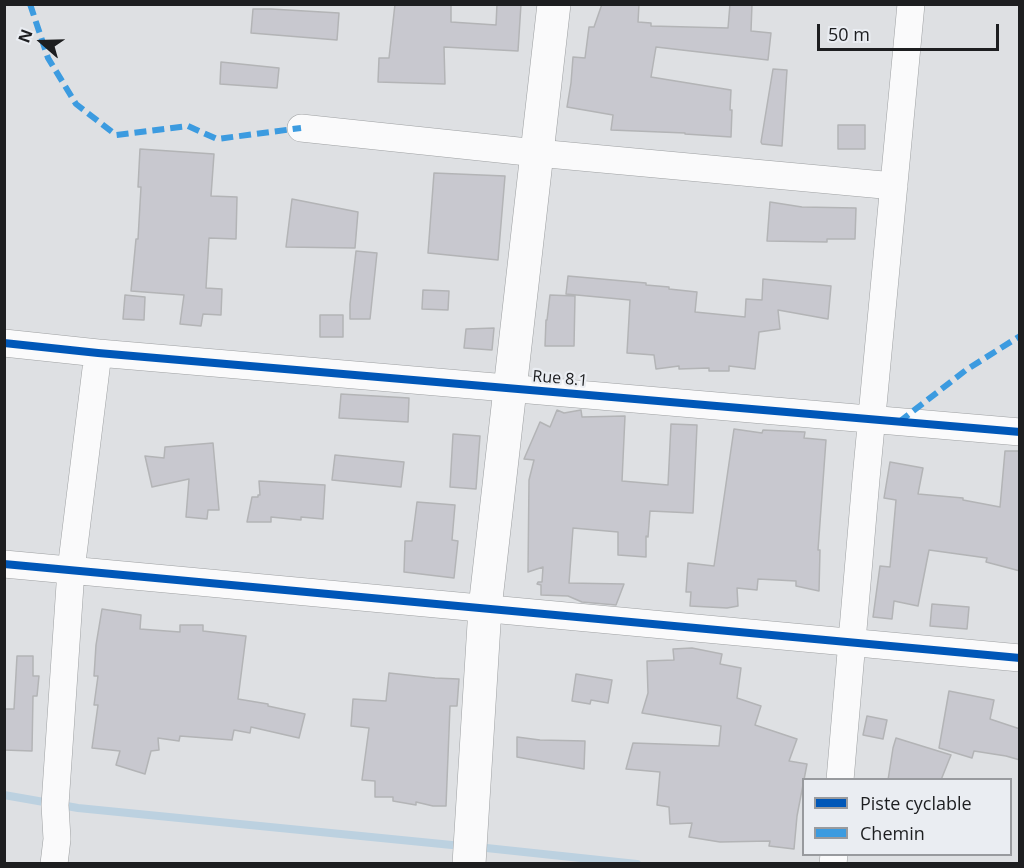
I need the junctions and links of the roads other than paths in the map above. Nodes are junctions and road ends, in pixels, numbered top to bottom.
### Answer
1 (554, 4) edge
2 (911, 4) edge
3 (302, 128) dead end
4 (537, 153) junction
5 (894, 186) junction
6 (4, 343) edge
7 (98, 353) junction
8 (510, 388) junction
9 (871, 419) junction
10 (1020, 432) edge
11 (4, 564) edge
12 (71, 570) junction
13 (485, 608) junction
14 (852, 642) junction
15 (1020, 658) edge
16 (840, 778) edge
17 (54, 864) edge
18 (469, 864) edge

1 - 4 street
2 - 5 street
3 - 4 street
4 - 5 street
4 - 8 street
5 - 9 street
6 - 7 street, Rue 8.1
7 - 8 street, Rue 8.1
7 - 12 street
8 - 9 street, Rue 8.1
8 - 13 street
9 - 10 street, Rue 8.1
9 - 14 street
11 - 12 street
12 - 13 street
12 - 17 street
13 - 14 street
13 - 18 street
14 - 15 street
14 - 16 street

